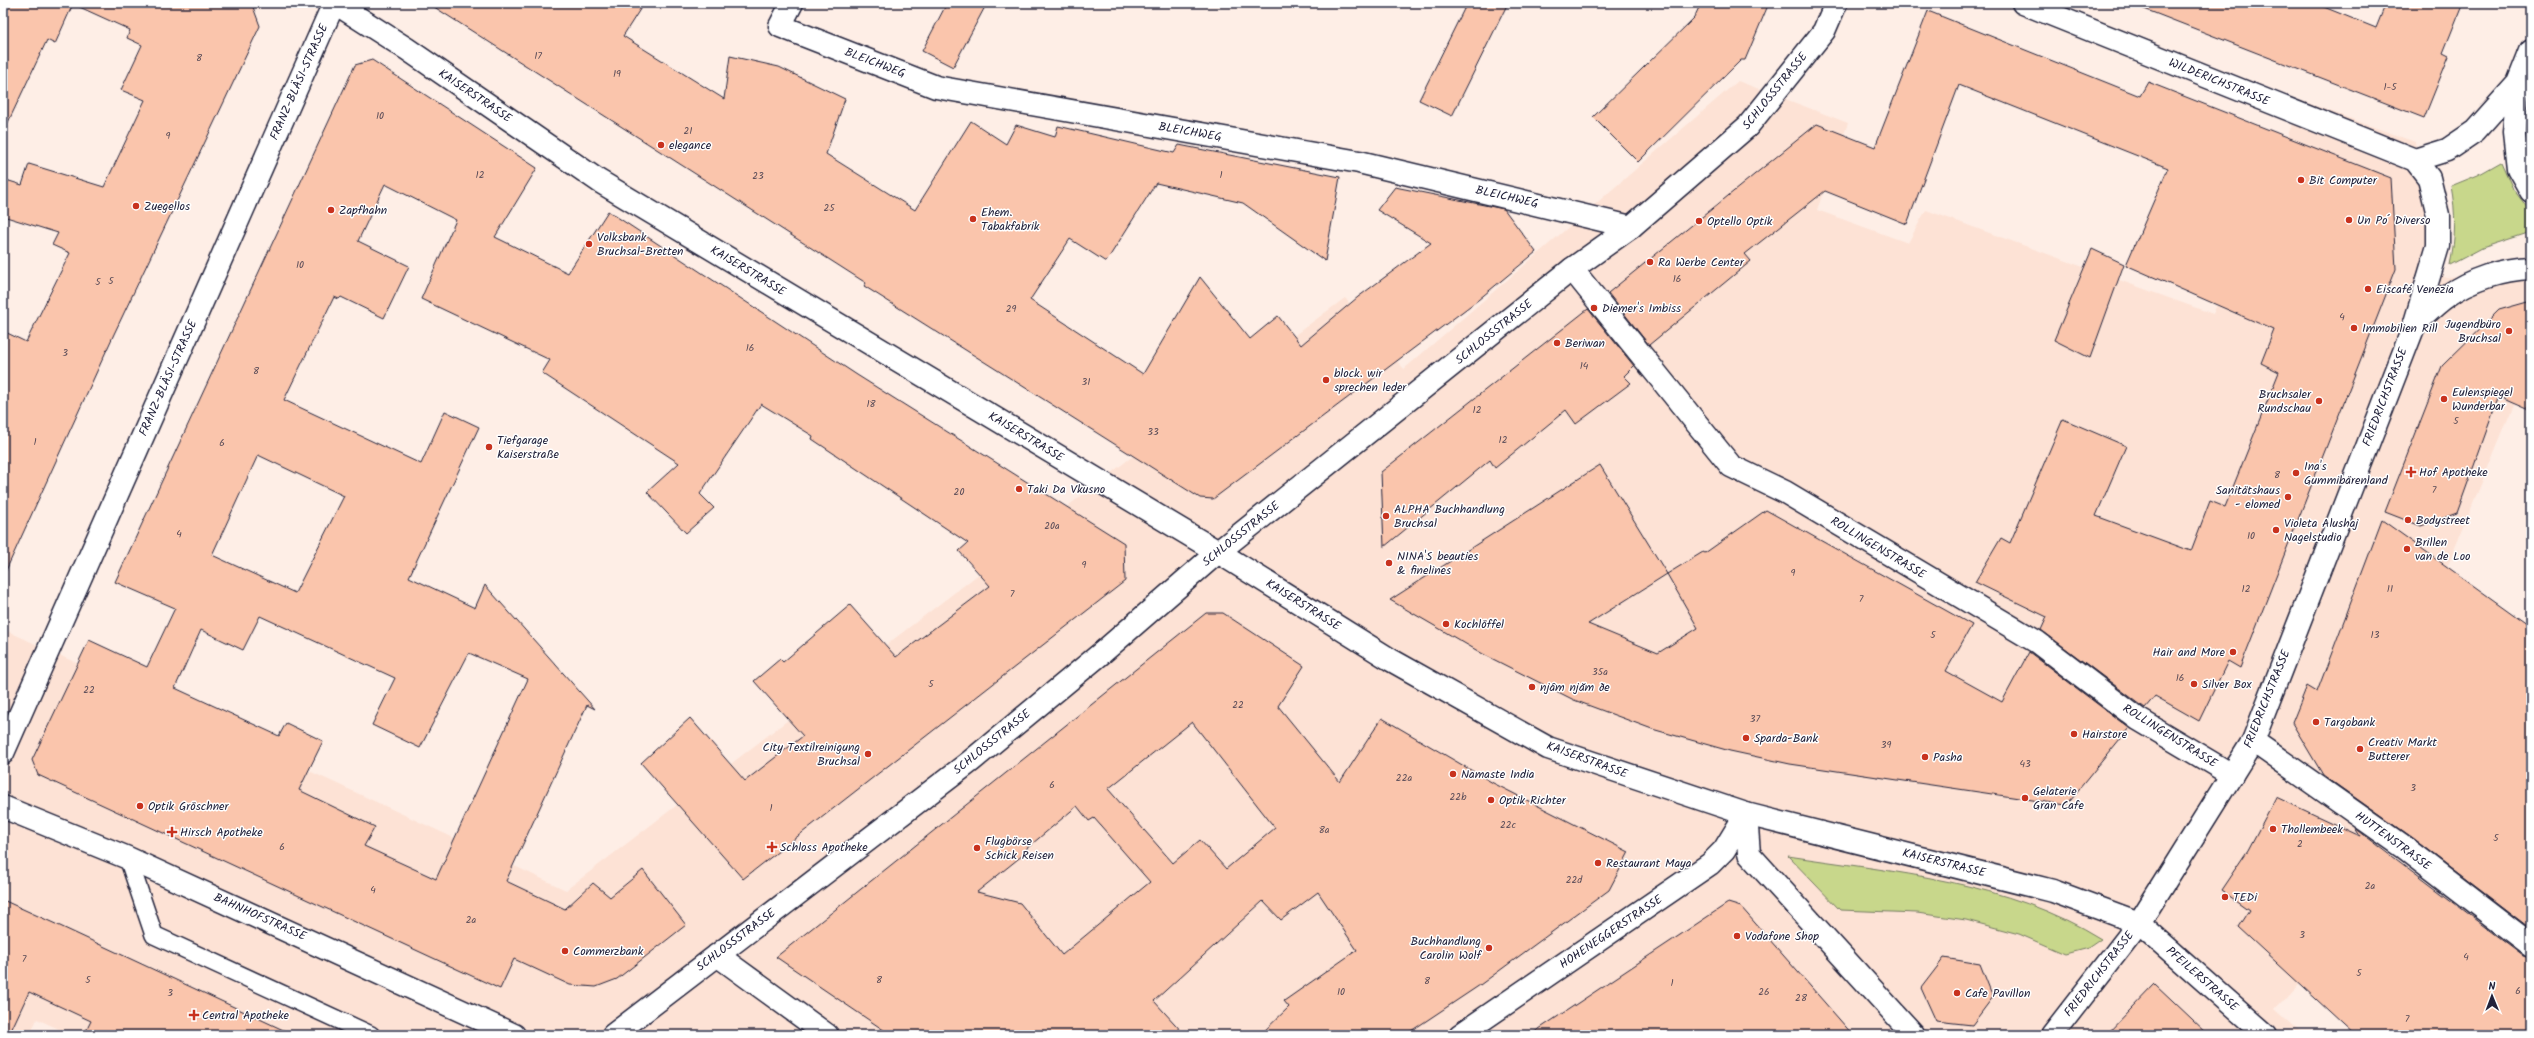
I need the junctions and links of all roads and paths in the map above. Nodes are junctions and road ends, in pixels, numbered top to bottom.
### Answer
1 (335, 3) edge
2 (792, 3) edge
3 (1836, 3) edge
4 (2023, 3) edge
5 (2531, 50) edge
6 (2518, 83) junction
7 (2415, 160) junction
8 (2531, 191) edge
9 (1631, 227) junction
10 (2531, 268) edge
11 (1572, 269) junction
12 (2414, 326) junction
13 (1218, 552) junction
14 (2253, 740) junction
15 (3, 753) edge
16 (2232, 775) junction
17 (3, 807) edge
18 (1746, 814) junction
19 (128, 858) junction
20 (2139, 923) junction
21 (2531, 945) edge
22 (718, 955) junction
23 (371, 1035) edge
24 (514, 1035) edge
25 (613, 1035) edge
26 (827, 1035) edge
27 (1460, 1035) edge
28 (1914, 1035) edge
29 (2052, 1035) edge
30 (2266, 1035) edge

1 - 13 street, KAISERSTRASSE
1 - 15 street, FRANZ-BLÄSI-STRASSE
2 - 9 street, BLEICHWEG
3 - 9 street, SCHLOSSSTRASSE
4 - 7 street, WILDERICHSTRASSE
5 - 6 street
6 - 7 street
6 - 8 street
7 - 12 street, FRIEDRICHSTRASSE
9 - 11 street, SCHLOSSSTRASSE
10 - 12 street
11 - 13 street, SCHLOSSSTRASSE
11 - 16 street, ROLLINGENSTRASSE
12 - 14 street, FRIEDRICHSTRASSE
13 - 18 street, KAISERSTRASSE
13 - 22 street, SCHLOSSSTRASSE
14 - 16 street, FRIEDRICHSTRASSE
14 - 21 street, HUTTENSTRASSE
16 - 20 street, FRIEDRICHSTRASSE
17 - 19 street, BAHNHOFSTRASSE
18 - 20 street, KAISERSTRASSE
18 - 27 street, HOHENEGGERSTRASSE
18 - 28 street
19 - 23 lane
19 - 24 street, BAHNHOFSTRASSE
20 - 29 street, FRIEDRICHSTRASSE
20 - 30 street, PFEILERSTRASSE
22 - 25 street, SCHLOSSSTRASSE
22 - 26 street

